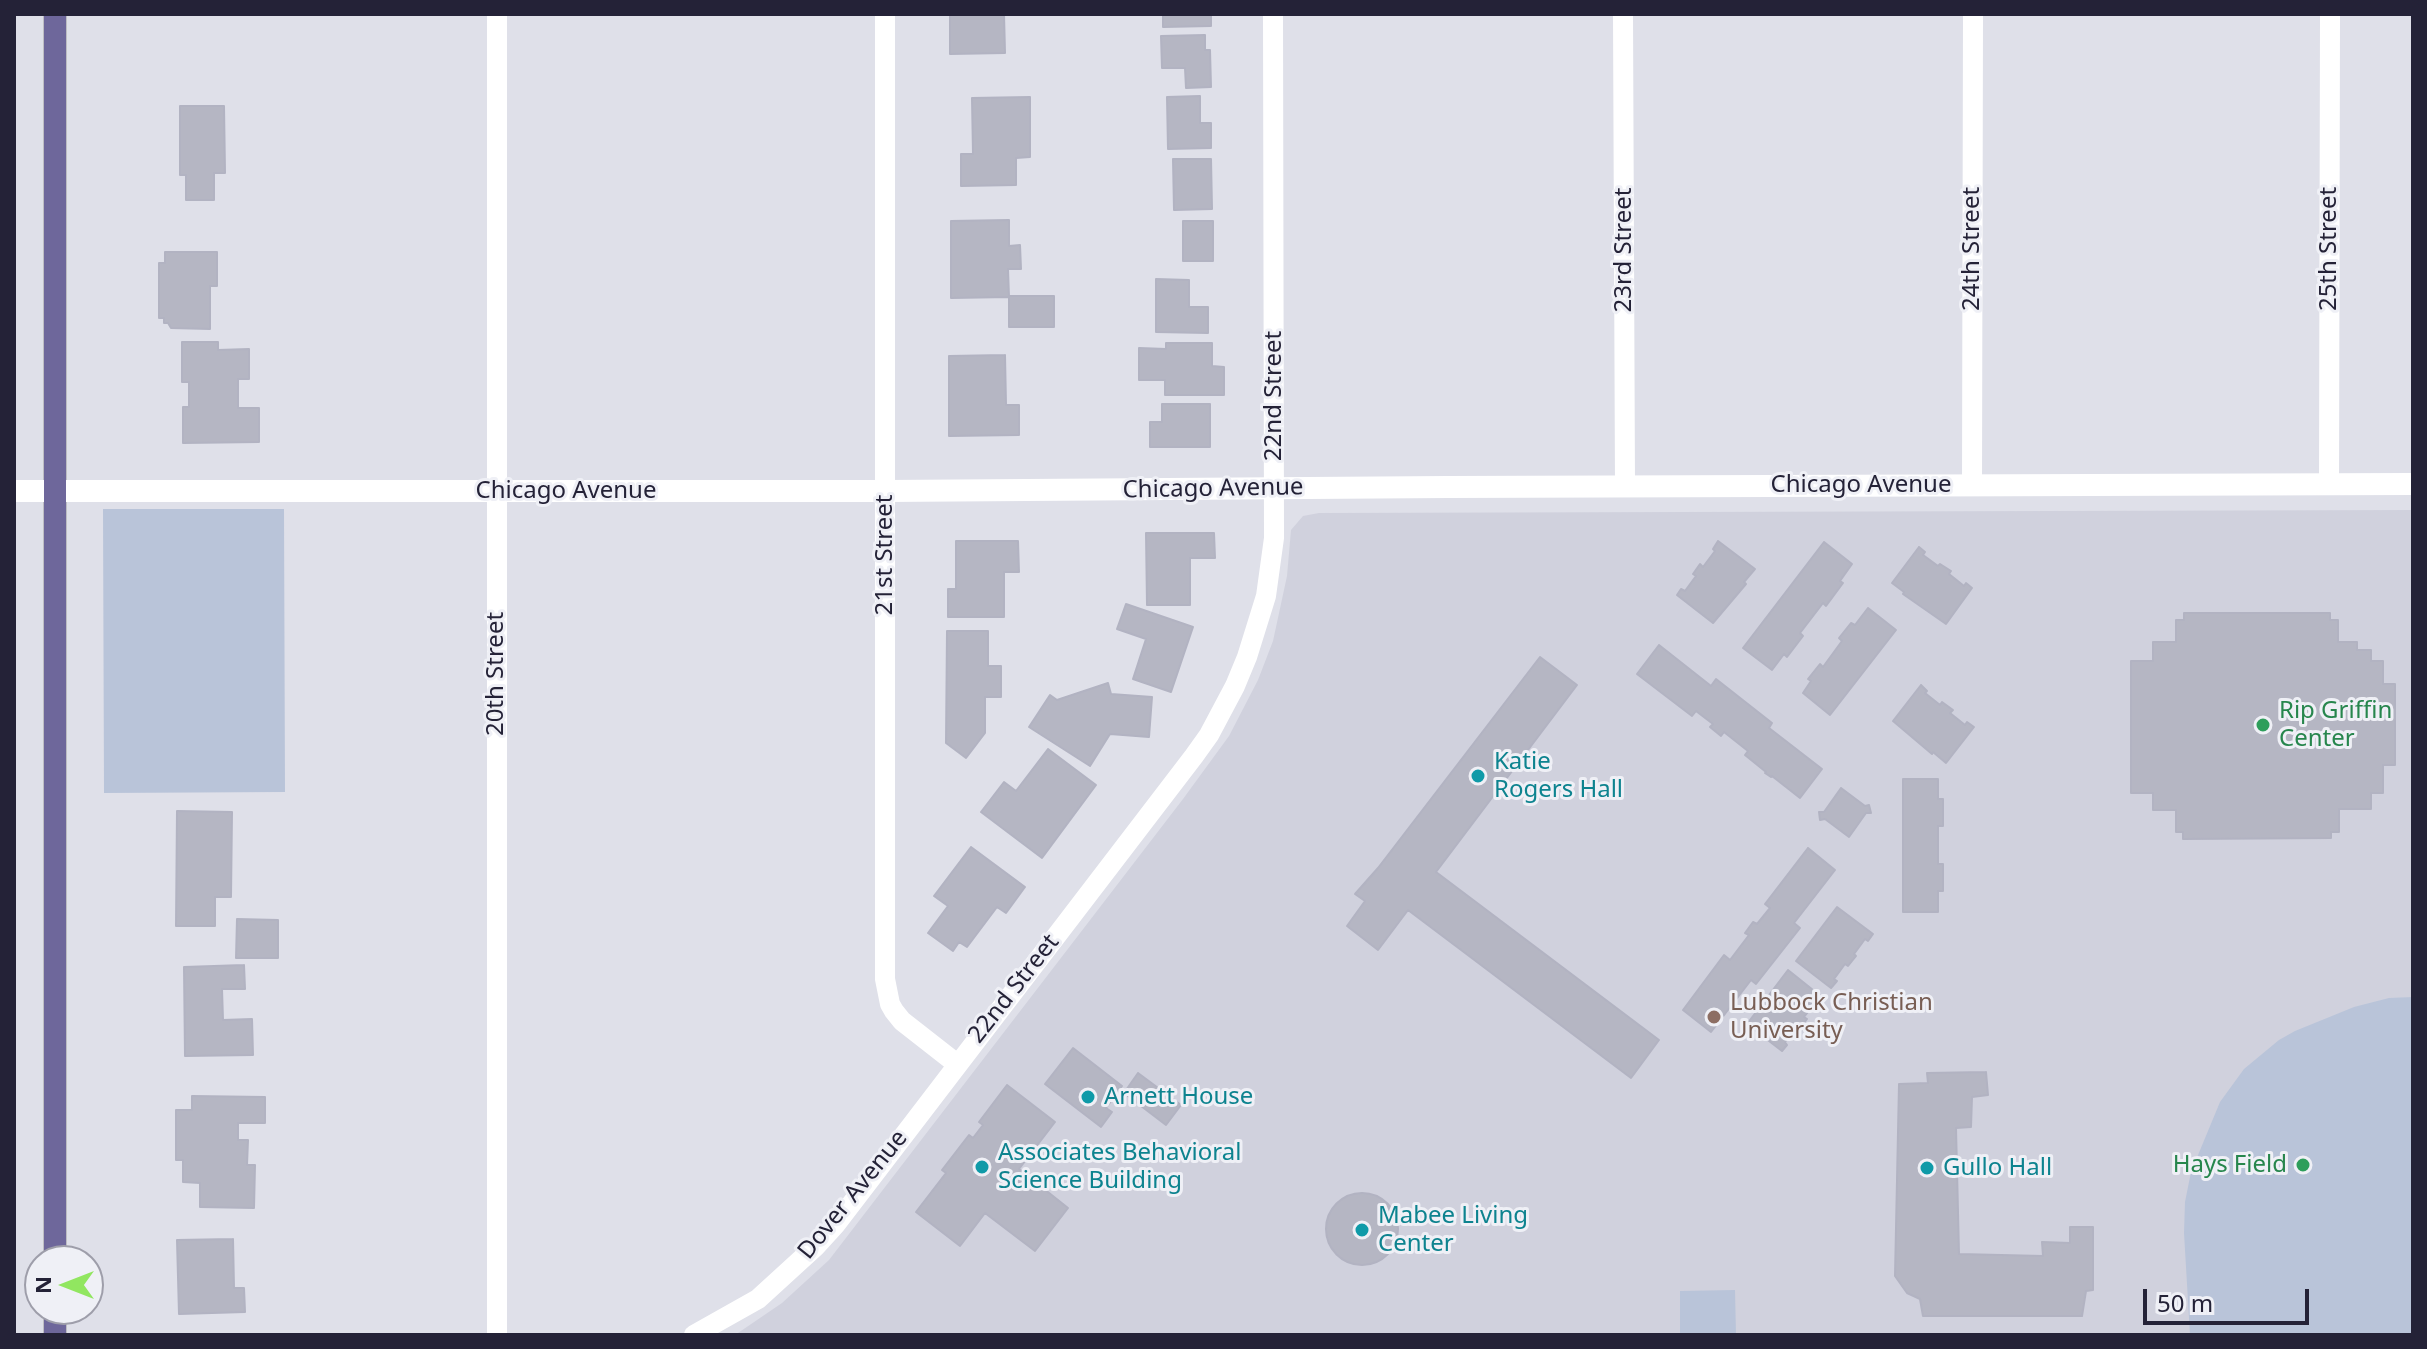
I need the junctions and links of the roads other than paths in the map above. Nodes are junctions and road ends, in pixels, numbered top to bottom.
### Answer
1 (55, 14) edge
2 (497, 14) edge
3 (885, 14) edge
4 (1273, 14) edge
5 (1623, 14) edge
6 (1973, 14) edge
7 (2330, 14) edge
8 (2329, 484) junction
9 (2413, 484) edge
10 (1972, 485) junction
11 (1625, 486) junction
12 (1274, 488) junction
13 (14, 491) edge
14 (886, 491) junction
15 (55, 492) junction
16 (496, 492) junction
17 (957, 1064) junction
18 (55, 1245) edge
19 (497, 1335) edge
20 (694, 1335) edge

1 - 15 main road
2 - 16 street, 20th Street
3 - 14 street, 21st Street
4 - 12 street, 22nd Street
5 - 11 street, 23rd Street
6 - 10 street, 24th Street
7 - 8 street, 25th Street
8 - 9 street, Chicago Avenue
8 - 10 street, Chicago Avenue
10 - 11 street, Chicago Avenue
11 - 12 street, Chicago Avenue
12 - 14 street, Chicago Avenue
12 - 17 street, 22nd Street
13 - 15 street, Chicago Avenue
14 - 16 street, Chicago Avenue
14 - 17 street, 21st Street
15 - 16 street, Chicago Avenue
15 - 18 main road
16 - 19 street, 20th Street
17 - 20 street, Dover Avenue

